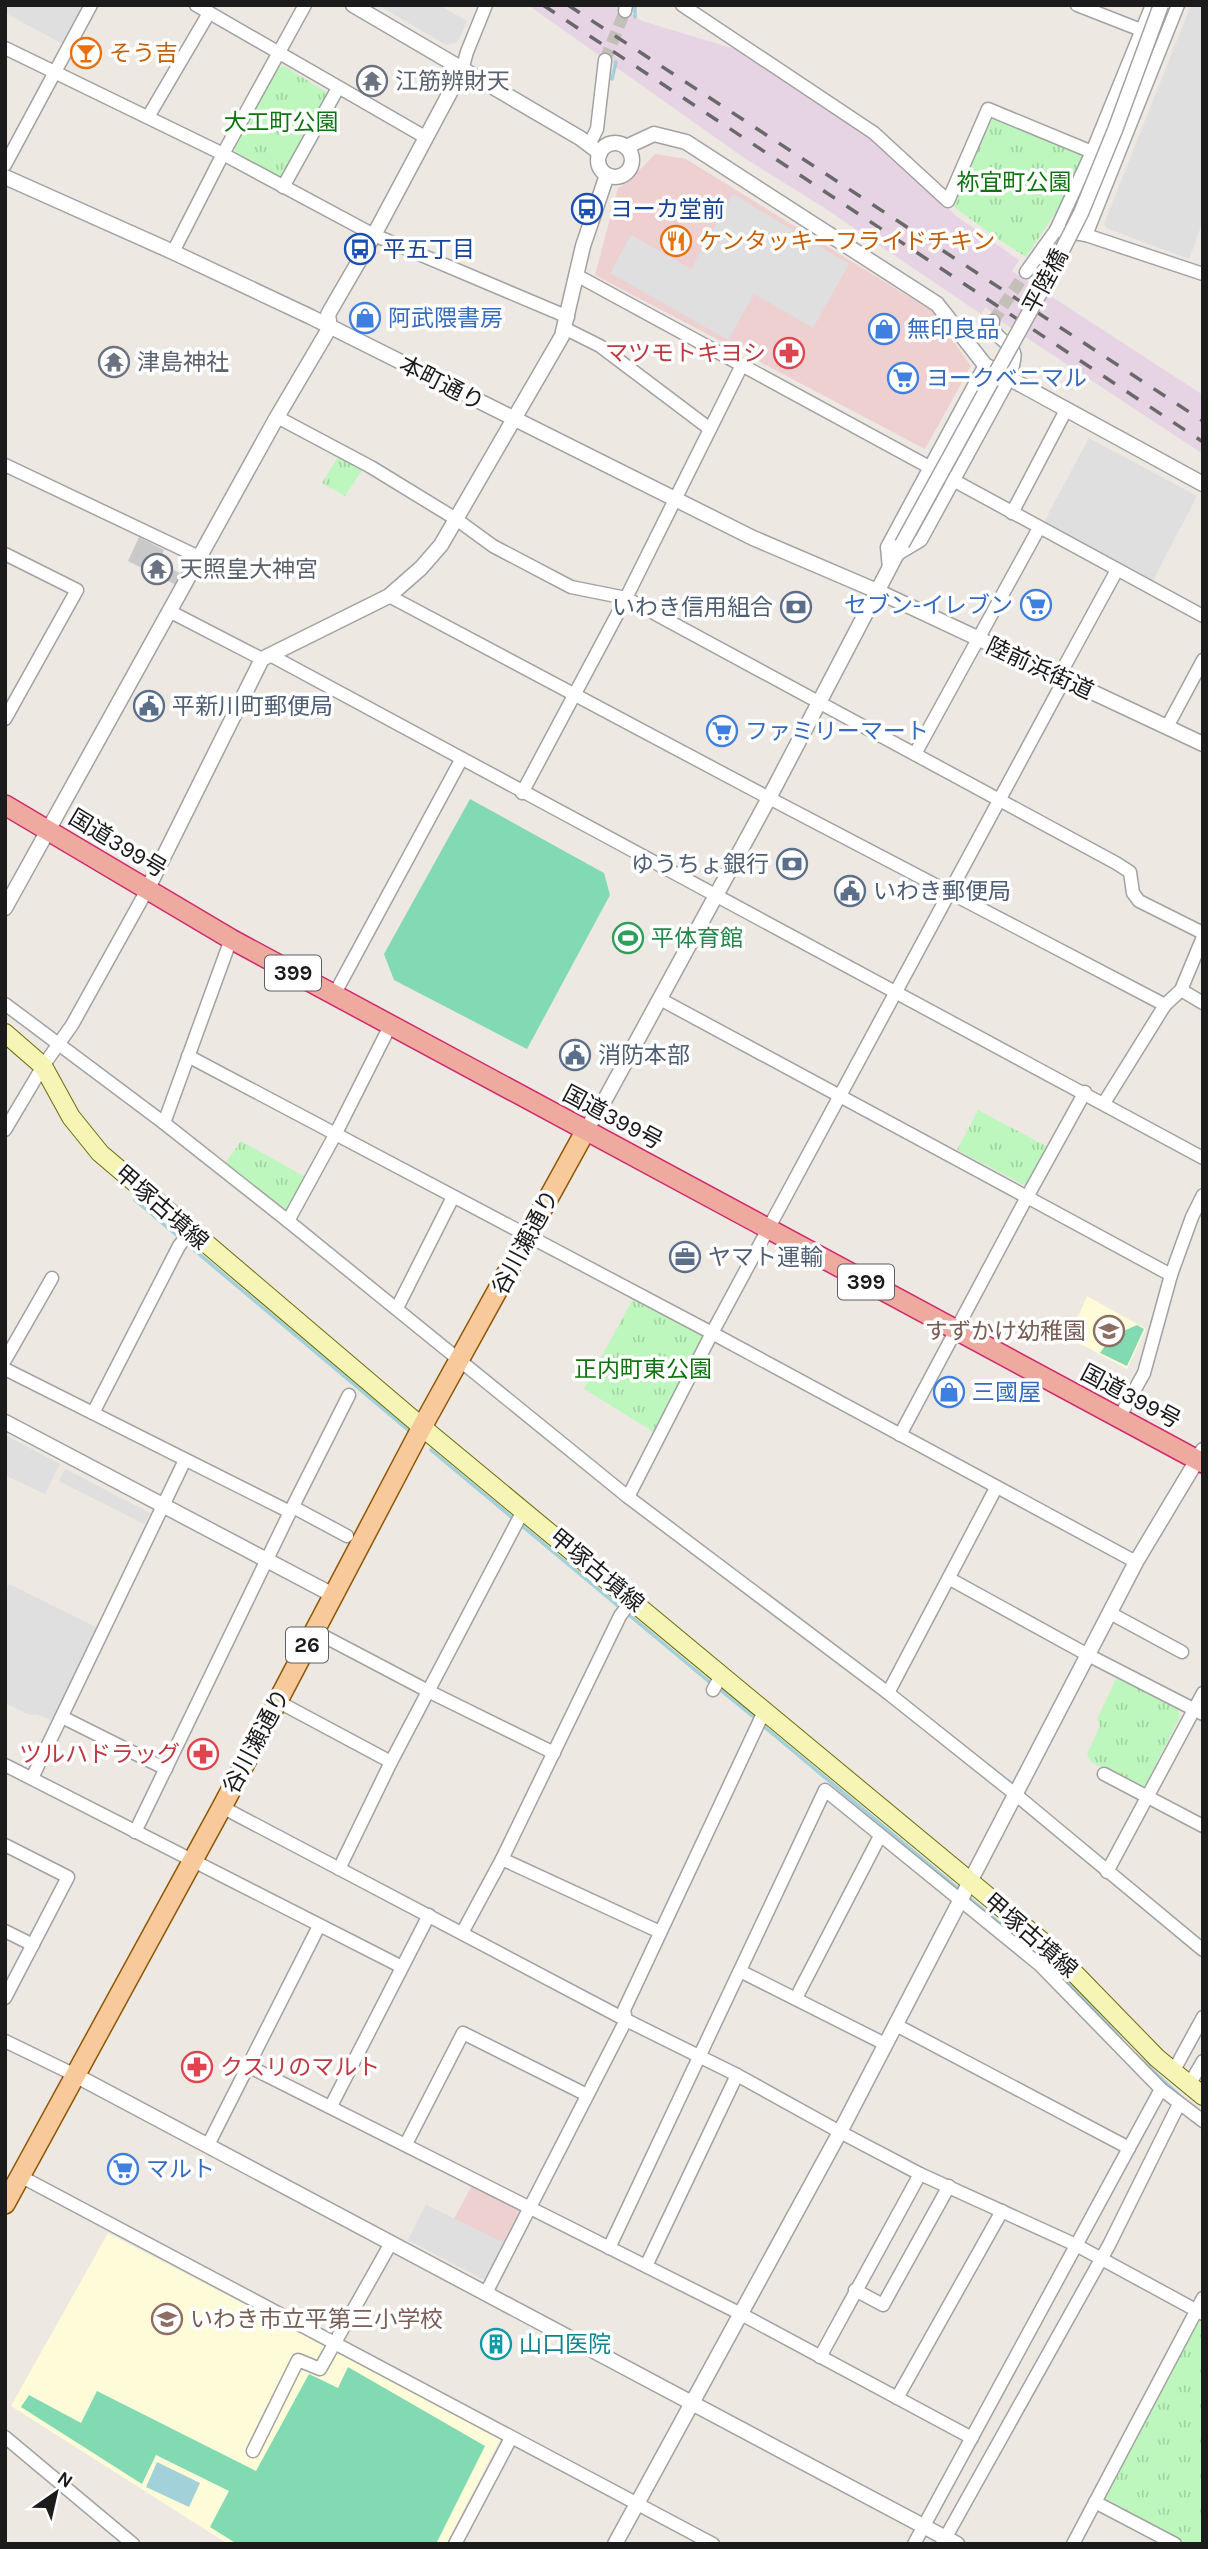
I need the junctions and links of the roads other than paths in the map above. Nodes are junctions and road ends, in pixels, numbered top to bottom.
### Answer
1 (91, 5) edge
2 (196, 5) edge
3 (305, 5) edge
4 (353, 5) edge
5 (486, 5) edge
6 (682, 5) edge
7 (1077, 5) edge
8 (1152, 5) edge
9 (1161, 5) edge
10 (1178, 5) edge
11 (209, 13) junction
12 (1142, 30) junction
13 (5, 48) edge
14 (279, 54) junction
15 (605, 60) tunnel mouth
16 (462, 70) junction
17 (55, 74) junction
18 (338, 88) junction
19 (148, 117) junction
20 (425, 138) junction
21 (626, 147) junction
22 (594, 149) junction
23 (1093, 152) junction
24 (223, 154) junction
25 (5, 165) edge
26 (607, 175) junction
27 (5, 177) edge
28 (283, 187) junction
29 (1056, 230) junction
30 (374, 235) junction
31 (1086, 235) junction
32 (173, 252) junction
33 (1026, 272) tunnel mouth
34 (1203, 274) edge
35 (578, 276) junction
36 (993, 321) dead end
37 (566, 322) junction
38 (330, 327) junction
39 (985, 365) junction
40 (741, 367) junction
41 (1009, 379) junction
42 (1066, 410) junction
43 (277, 417) junction
44 (515, 420) junction
45 (710, 429) junction
46 (5, 465) edge
47 (929, 468) junction
48 (954, 482) junction
49 (1203, 484) edge
50 (674, 500) junction
51 (1012, 513) junction
52 (456, 519) junction
53 (1039, 528) junction
54 (5, 554) edge
55 (896, 556) junction
56 (201, 558) junction
57 (1117, 570) junction
58 (877, 592) junction
59 (389, 596) junction
60 (626, 598) junction
61 (171, 612) junction
62 (1203, 617) edge
63 (979, 640) junction
64 (266, 657) junction
65 (1203, 660) edge
66 (1061, 679) junction
67 (574, 695) junction
68 (819, 702) junction
69 (5, 719) edge
70 (1167, 727) junction
71 (1203, 744) edge
72 (915, 754) junction
73 (461, 760) junction
74 (522, 793) junction
75 (769, 798) junction
76 (999, 800) junction
77 (5, 805) edge
78 (49, 831) junction
79 (147, 890) junction
80 (950, 893) junction
81 (716, 895) junction
82 (5, 908) edge
83 (1203, 935) edge
84 (231, 939) junction
85 (1181, 990) junction
86 (896, 992) junction
87 (334, 995) junction
88 (660, 999) junction
89 (1203, 1003) edge
90 (5, 1004) edge
91 (1165, 1005) junction
92 (390, 1026) junction
93 (5, 1033) edge
94 (59, 1043) junction
95 (188, 1056) junction
96 (43, 1066) junction
97 (1084, 1092) junction
98 (839, 1095) junction
99 (1104, 1103) junction
100 (164, 1123) junction
101 (5, 1130) edge
102 (586, 1130) junction
103 (335, 1135) junction
104 (1203, 1157) edge
105 (1203, 1195) edge
106 (453, 1196) junction
107 (1027, 1197) junction
108 (288, 1221) junction
109 (767, 1230) junction
110 (190, 1232) junction
111 (528, 1236) junction
112 (1171, 1275) junction
113 (52, 1278) dead end
114 (397, 1308) junction
115 (958, 1331) junction
116 (712, 1332) junction
117 (5, 1360) edge
118 (460, 1363) junction
119 (5, 1369) edge
120 (349, 1395) dead end
121 (93, 1413) junction
122 (1119, 1418) junction
123 (5, 1422) edge
124 (422, 1427) junction
125 (900, 1435) junction
126 (1201, 1458) edge
127 (185, 1460) junction
128 (996, 1488) junction
129 (628, 1497) junction
130 (165, 1505) junction
131 (292, 1510) junction
132 (519, 1518) junction
133 (347, 1536) dead end
134 (266, 1558) junction
135 (1136, 1562) junction
136 (950, 1579) junction
137 (333, 1595) junction
138 (627, 1607) junction
139 (1110, 1613) junction
140 (314, 1631) junction
141 (1182, 1652) dead end
142 (1088, 1655) junction
143 (428, 1691) junction
144 (888, 1693) junction
145 (1203, 1693) edge
146 (277, 1701) junction
147 (1198, 1712) edge
148 (62, 1717) junction
149 (762, 1719) junction
150 (554, 1753) junction
151 (391, 1762) junction
152 (5, 1765) edge
153 (166, 1769) junction
154 (1104, 1774) dead end
155 (32, 1778) junction
156 (1015, 1794) junction
157 (1146, 1797) junction
158 (222, 1807) junction
159 (877, 1818) junction
160 (1203, 1826) edge
161 (135, 1832) junction
162 (880, 1836) junction
163 (5, 1845) edge
164 (502, 1859) junction
165 (190, 1861) junction
166 (339, 1869) junction
167 (1107, 1871) junction
168 (966, 1893) junction
169 (429, 1914) junction
170 (319, 1926) junction
171 (5, 1931) edge
172 (660, 1932) junction
173 (462, 1933) junction
174 (1038, 1938) junction
175 (33, 1945) junction
176 (1203, 1950) edge
177 (1027, 1954) junction
178 (402, 1967) junction
179 (740, 1971) junction
180 (1075, 1972) junction
181 (1063, 1989) junction
182 (5, 1998) edge
183 (796, 1998) junction
184 (1203, 2017) edge
185 (626, 2020) junction
186 (1125, 2023) junction
187 (896, 2025) junction
188 (1109, 2037) junction
189 (5, 2041) edge
190 (885, 2044) junction
191 (700, 2058) junction
192 (1203, 2061) edge
193 (248, 2066) junction
194 (1173, 2071) junction
195 (75, 2075) junction
196 (737, 2075) junction
197 (1161, 2089) junction
198 (1196, 2091) edge
199 (587, 2095) junction
200 (1179, 2104) junction
201 (331, 2106) junction
202 (1203, 2121) edge
203 (840, 2132) junction
204 (406, 2144) junction
205 (208, 2146) junction
206 (1129, 2148) junction
207 (920, 2174) junction
208 (20, 2176) junction
209 (949, 2186) junction
210 (5, 2204) edge
211 (530, 2208) junction
212 (1002, 2211) junction
213 (391, 2243) junction
214 (1076, 2245) junction
215 (609, 2248) junction
216 (1100, 2260) junction
217 (646, 2266) junction
218 (855, 2290) junction
219 (486, 2293) junction
220 (1203, 2298) edge
221 (1199, 2312) edge
222 (741, 2314) junction
223 (334, 2342) junction
224 (820, 2357) junction
225 (897, 2398) junction
226 (692, 2402) junction
227 (5, 2437) edge
228 (511, 2438) junction
229 (972, 2438) junction
230 (253, 2451) dead end
231 (1095, 2502) junction
232 (636, 2504) junction
233 (924, 2526) junction
234 (692, 2539) edge
235 (948, 2542) edge
236 (133, 2544) edge
237 (455, 2544) edge
238 (615, 2544) edge
239 (713, 2544) edge
240 (914, 2544) edge
241 (1073, 2544) edge
242 (1175, 2544) edge

1 - 17 street
2 - 11 street
3 - 14 street
4 - 16 street
5 - 16 street
6 - 23 street
7 - 12 street
8 - 12 street
9 - 55 street, 平陸橋, bridge
10 - 31 street
11 - 14 street
11 - 19 street
12 - 23 street
13 - 17 street
14 - 18 street
14 - 24 street
15 - 22 street
16 - 20 street
16 - 22 street
17 - 19 street
17 - 25 street
18 - 20 street
18 - 28 street
19 - 24 street
20 - 30 street
21 - 22 street
21 - 26 street
21 - 39 street
22 - 26 street
23 - 29 street
24 - 28 street
24 - 32 street
26 - 35 street
27 - 32 street, 本町通り
28 - 30 street
29 - 31 street
29 - 33 street
30 - 37 street
30 - 38 street
31 - 34 street
32 - 38 street, 本町通り
35 - 37 street
35 - 40 street
36 - 41 street
37 - 44 street
37 - 45 street
38 - 43 street
38 - 44 street, 本町通り
39 - 41 street
39 - 47 street
40 - 45 street
40 - 47 street
41 - 42 street
41 - 48 street
42 - 49 street
42 - 51 street
43 - 52 street
43 - 56 street
44 - 50 street, 本町通り
44 - 52 street
45 - 50 street
46 - 56 street
47 - 48 street
47 - 55 street
48 - 51 street
48 - 55 street
50 - 58 street, 本町通り
50 - 60 street
51 - 53 street
52 - 59 street
52 - 60 street
53 - 57 street
53 - 63 street
54 - 69 street
55 - 58 street, 平陸橋
56 - 61 street
57 - 62 street
57 - 66 street
58 - 63 street, 陸前浜街道
58 - 68 street, 平陸橋
59 - 64 street
59 - 67 street
60 - 67 street
60 - 68 street
61 - 64 street
61 - 78 street
63 - 66 street, 陸前浜街道
63 - 72 street
64 - 73 street
64 - 79 street
65 - 70 street
66 - 70 street, 陸前浜街道
66 - 76 street
67 - 74 street
67 - 75 street
68 - 72 street
68 - 75 street, 平陸橋
70 - 71 street, 陸前浜街道
72 - 76 street
73 - 74 street
73 - 87 street
74 - 81 street
75 - 80 street
75 - 81 street, 平陸橋
76 - 80 street
76 - 83 street
77 - 78 highway, 国道399号 / 399
78 - 79 highway, 国道399号 / 399
78 - 82 street
79 - 84 highway, 国道399号 / 399
79 - 94 street
80 - 86 street
80 - 91 street
81 - 86 street
81 - 88 street, 平陸橋
83 - 85 street
84 - 87 highway, 国道399号 / 399
84 - 95 street
85 - 89 street
85 - 91 street
86 - 97 street
86 - 98 street
87 - 92 highway, 国道399号 / 399
88 - 98 street
88 - 102 street, 平陸橋
90 - 94 street
91 - 99 street
92 - 102 highway, 国道399号 / 399
92 - 103 street
93 - 96 main road, 甲塚古墳線
94 - 96 street
94 - 100 street
95 - 100 street
95 - 103 street
96 - 101 street
96 - 110 main road, 甲塚古墳線
97 - 99 street
97 - 107 street
98 - 107 street
98 - 109 street
99 - 104 street
100 - 108 street
102 - 109 highway, 国道399号 / 399
102 - 111 main road, 谷川瀬通り / 26
103 - 106 street
103 - 108 street
105 - 112 street
106 - 111 street
106 - 114 street
107 - 112 street
107 - 115 street
108 - 114 street
109 - 115 highway, 国道399号 / 399
109 - 116 street
110 - 121 street
110 - 124 main road, 甲塚古墳線
111 - 116 street
111 - 118 main road, 谷川瀬通り / 26
112 - 122 street
113 - 117 street
114 - 118 street
115 - 122 highway, 国道399号 / 399
115 - 125 street
116 - 125 street
116 - 129 street
118 - 124 main road, 谷川瀬通り / 26
118 - 129 street
119 - 121 street
120 - 131 street
121 - 127 street
122 - 126 highway, 国道399号 / 399
123 - 130 street
124 - 132 main road, 甲塚古墳線
124 - 137 main road, 谷川瀬通り / 26
125 - 128 street
126 - 135 street
127 - 130 street
127 - 131 street
128 - 135 street
128 - 136 street
129 - 144 street
130 - 134 street
130 - 148 street
131 - 133 street
131 - 134 street
132 - 138 main road, 甲塚古墳線
132 - 143 street
134 - 137 street
134 - 153 street
135 - 139 street
136 - 142 street
136 - 144 street
137 - 140 main road, 谷川瀬通り / 26
138 - 149 main road, 甲塚古墳線
138 - 150 street
139 - 141 street
139 - 142 street
140 - 143 street
140 - 146 main road, 谷川瀬通り / 26
142 - 147 street
142 - 156 street
143 - 150 street
143 - 151 street
144 - 156 street
145 - 147 street
146 - 151 street
146 - 158 main road, 谷川瀬通り / 26
147 - 157 street
148 - 153 street
148 - 155 street
149 - 159 main road, 甲塚古墳線
149 - 172 street
150 - 164 street
151 - 166 street
152 - 155 street
153 - 161 street
154 - 157 street
155 - 161 street
156 - 167 street
156 - 168 street
157 - 160 street
157 - 167 street
158 - 165 main road, 谷川瀬通り / 26
158 - 166 street
159 - 162 street
159 - 168 main road, 甲塚古墳線
159 - 179 street
161 - 165 street
162 - 168 street
162 - 183 street
163 - 175 street
164 - 172 street
164 - 173 street
165 - 170 street
165 - 195 main road, 谷川瀬通り / 26
166 - 169 street
167 - 176 street
168 - 174 main road, 甲塚古墳線
168 - 177 street
168 - 187 street
169 - 173 street
169 - 178 street
170 - 178 street
170 - 193 street
171 - 175 street
172 - 185 street
173 - 185 street
174 - 177 street
174 - 180 main road, 甲塚古墳線
175 - 182 street
177 - 181 street
178 - 201 street
179 - 183 street
179 - 191 street
180 - 181 street
180 - 186 main road, 甲塚古墳線
181 - 188 street
183 - 190 street
184 - 194 street
185 - 191 street
185 - 199 street
186 - 188 street
186 - 194 main road, 甲塚古墳線
187 - 190 street
187 - 206 street
188 - 197 street
189 - 195 street
190 - 203 street
191 - 196 street
191 - 215 street
192 - 198 street
193 - 201 street
193 - 205 street
194 - 198 main road, 甲塚古墳線
195 - 205 street
195 - 208 main road, 谷川瀬通り / 26
196 - 203 street
196 - 217 street
197 - 200 street
197 - 206 street
199 - 204 street
199 - 211 street
200 - 202 street
200 - 216 street
201 - 204 street
203 - 207 street
203 - 222 street
204 - 211 street
205 - 213 street
206 - 214 street
207 - 209 street
207 - 218 street
208 - 210 main road, 谷川瀬通り / 26
208 - 223 street
209 - 212 street
209 - 218 street
211 - 215 street
211 - 219 street
212 - 214 street
212 - 225 street
213 - 219 street
213 - 223 street
214 - 216 street
214 - 229 street
215 - 217 street
216 - 221 street
216 - 235 street
217 - 222 street
218 - 224 street
219 - 226 street
220 - 221 street
221 - 231 street
222 - 224 street
222 - 226 street
223 - 228 street
223 - 230 street
224 - 225 street
225 - 229 street
226 - 232 street
226 - 233 street
227 - 236 street
228 - 232 street
228 - 237 street
229 - 233 street
231 - 241 street
231 - 242 street
232 - 234 street
232 - 238 street
233 - 235 street
233 - 240 street
234 - 239 street

